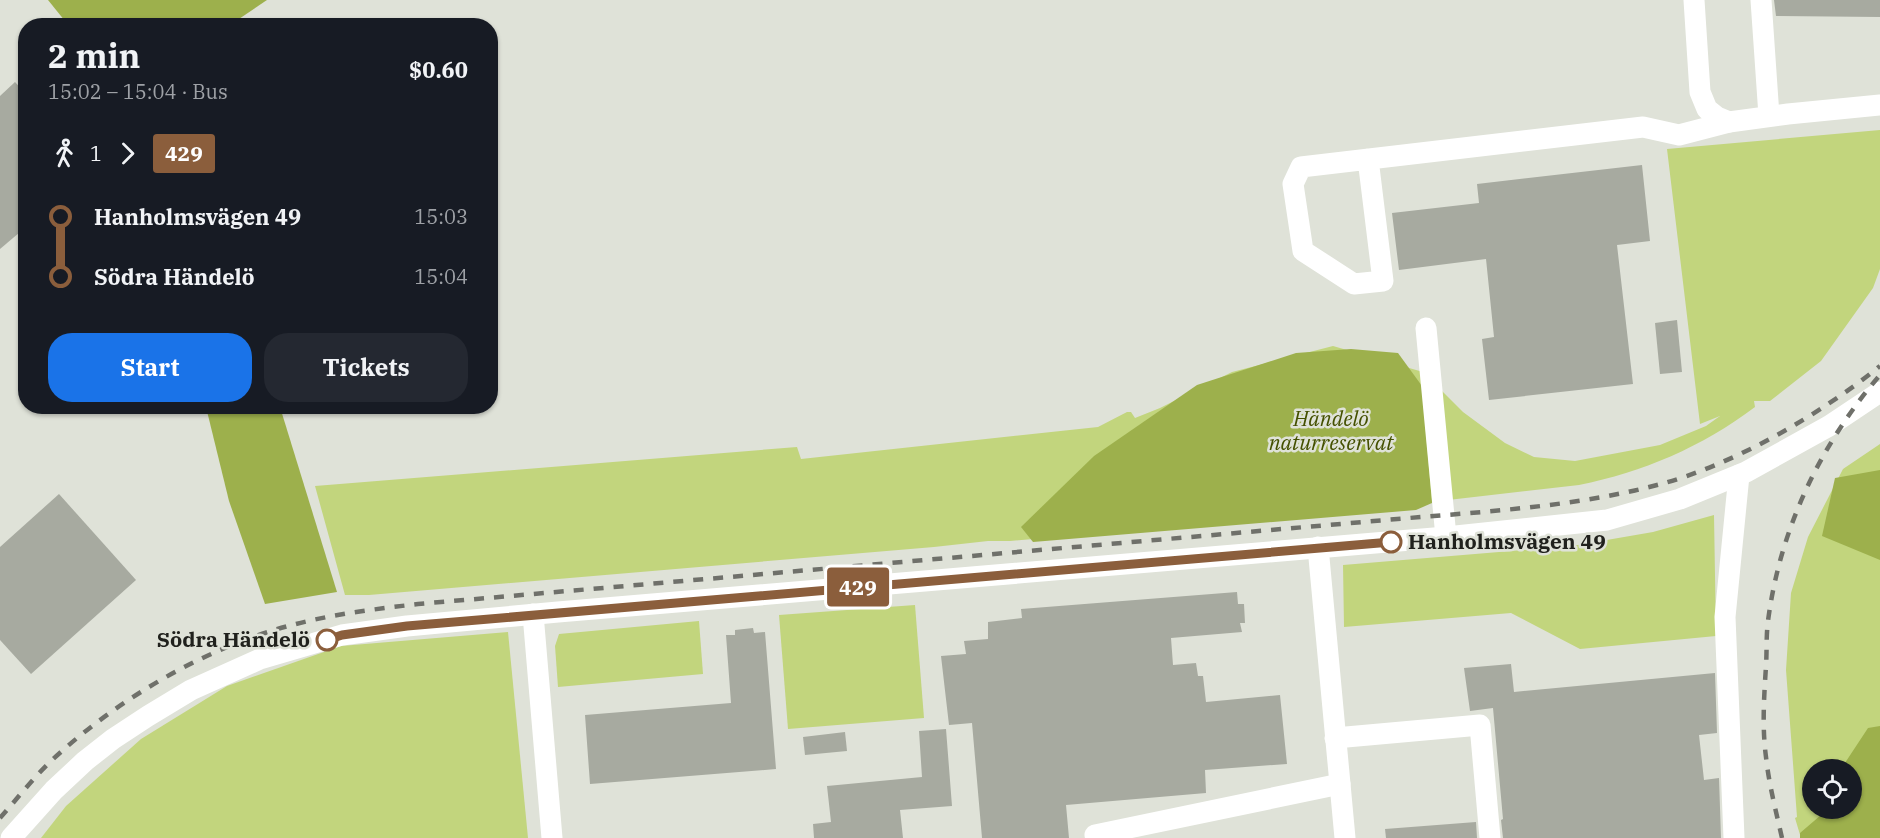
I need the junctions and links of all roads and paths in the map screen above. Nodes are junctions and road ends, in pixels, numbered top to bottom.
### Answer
1 (1694, 0) edge
2 (1761, 0) edge
3 (1880, 105) edge
4 (1770, 116) junction
5 (1729, 122) junction
6 (1368, 159) junction
7 (1426, 328) dead end
8 (1880, 392) edge
9 (1738, 475) junction
10 (1446, 537) junction
11 (1318, 548) junction
12 (533, 614) junction
13 (1335, 738) junction
14 (1340, 784) junction
15 (11, 838) edge
16 (552, 838) edge
17 (1096, 838) edge
18 (1344, 838) edge
19 (1490, 838) edge
20 (1734, 838) edge

1 - 5 street
2 - 4 street
3 - 4 street
4 - 5 street
5 - 6 street
6 - 6 street
7 - 10 street
8 - 9 street
9 - 10 street
9 - 20 street
10 - 11 street
11 - 12 street
11 - 13 street
12 - 15 street
12 - 16 street
13 - 14 street
13 - 19 street
14 - 17 street
14 - 18 street

